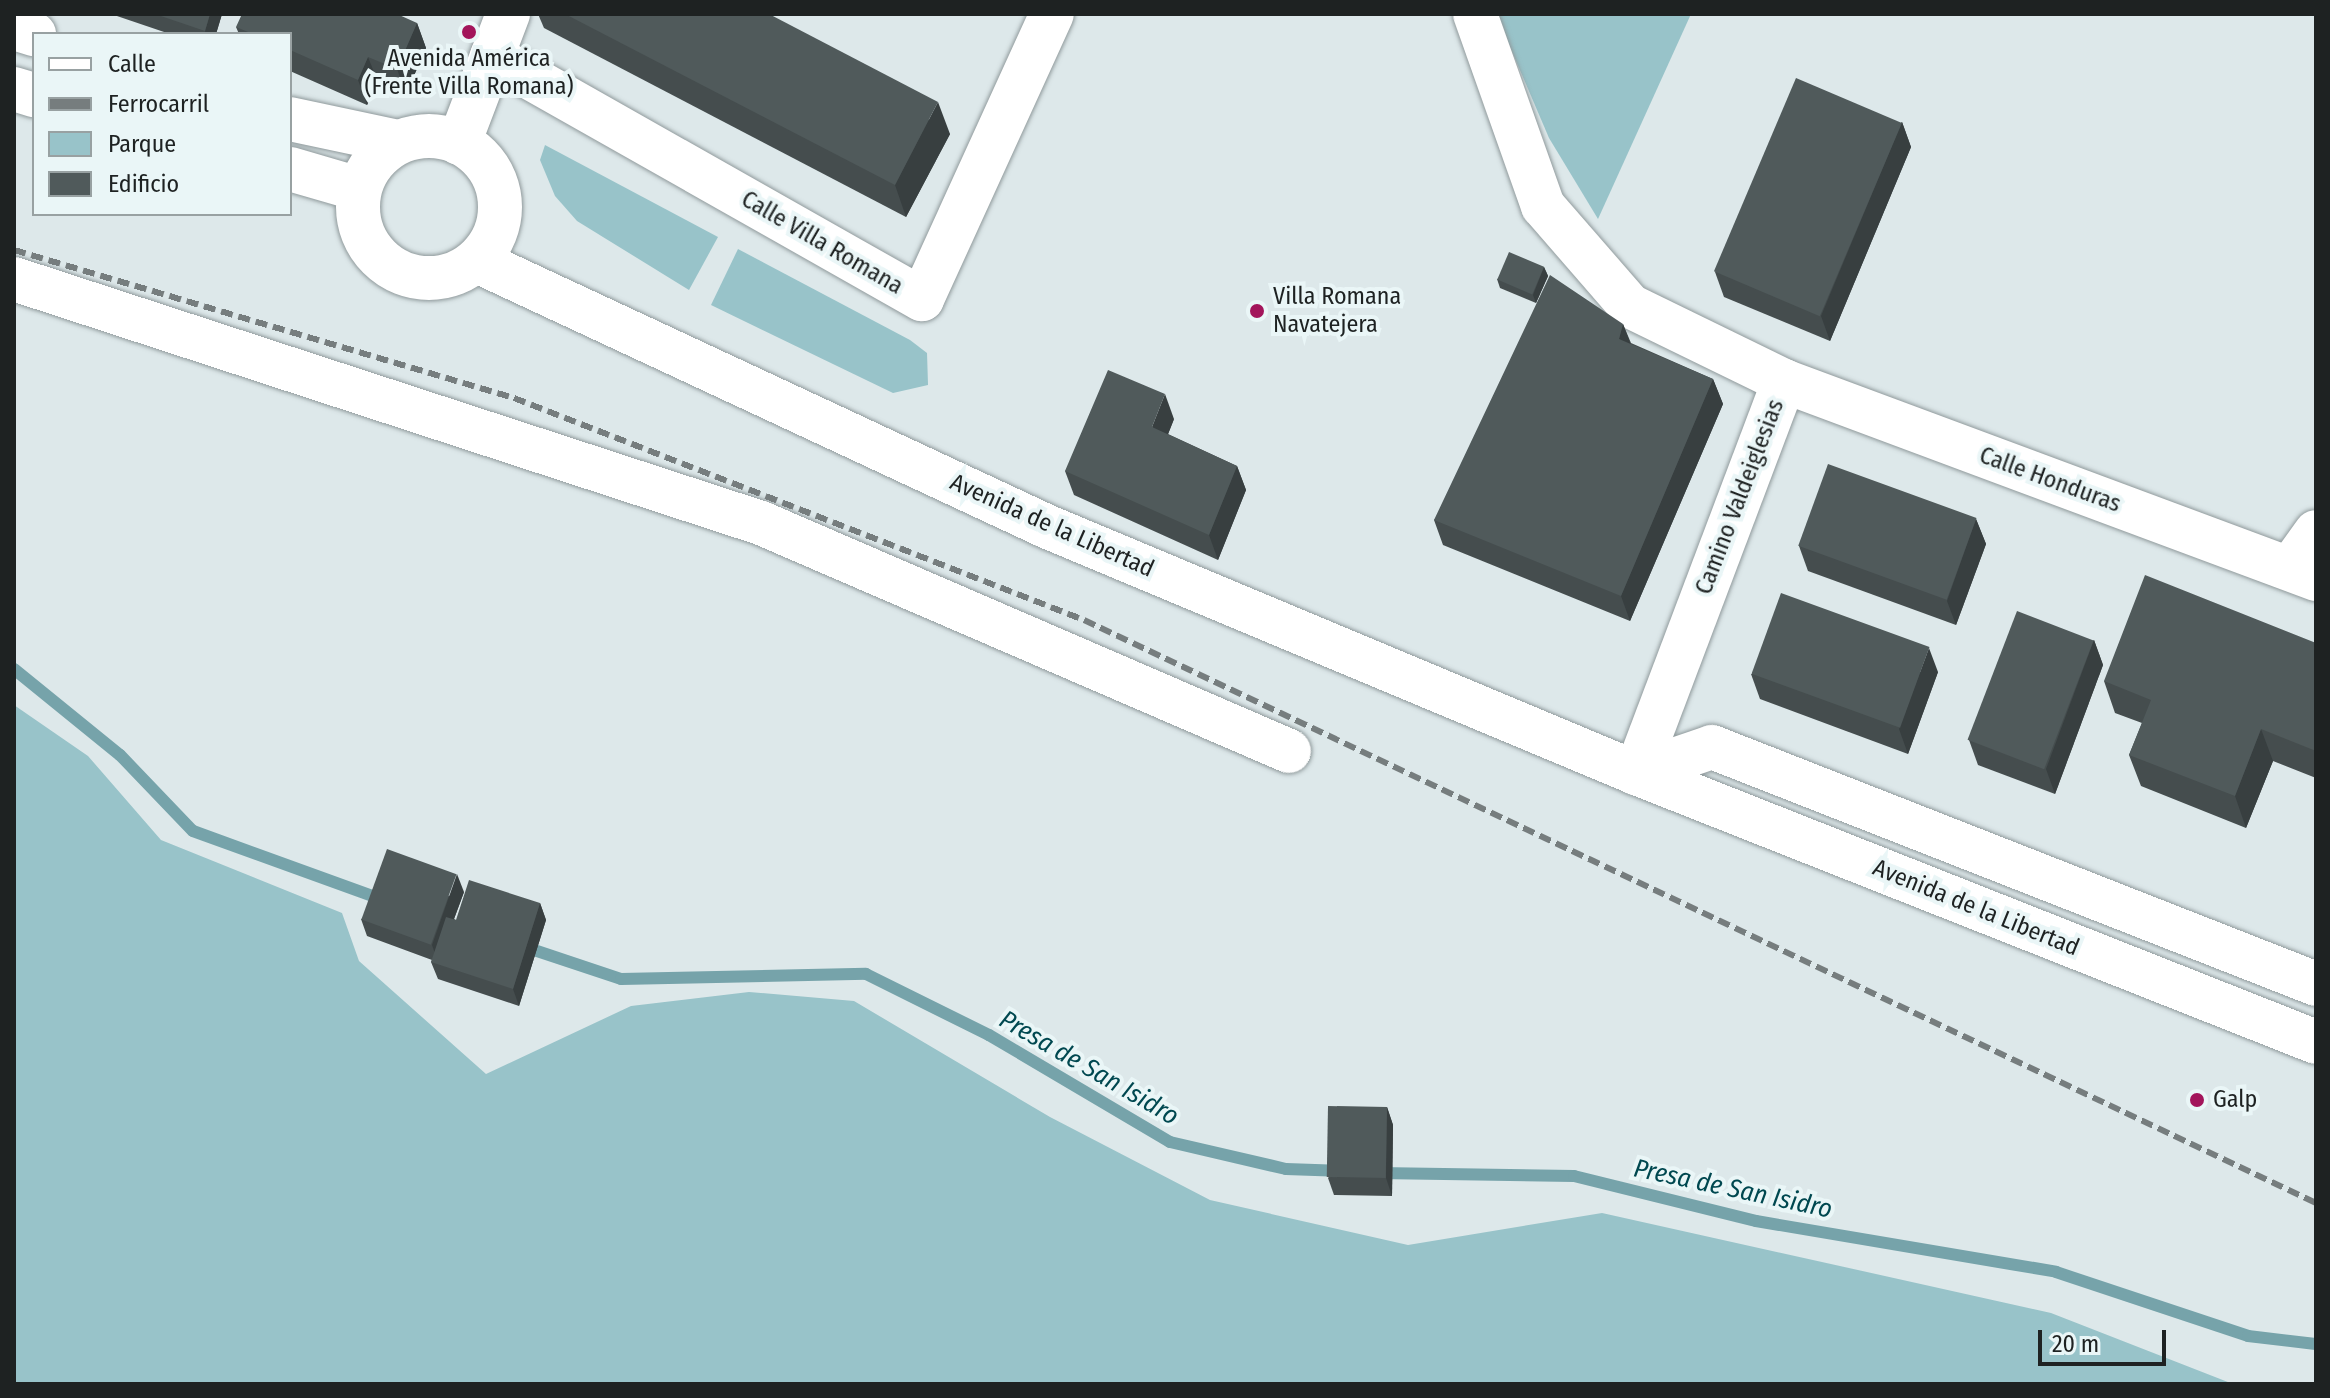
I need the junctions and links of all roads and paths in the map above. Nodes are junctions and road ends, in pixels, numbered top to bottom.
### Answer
1 (508, 14) edge
2 (1052, 14) edge
3 (1475, 14) edge
4 (492, 56) junction
5 (292, 119) edge
6 (398, 142) junction
7 (459, 143) junction
8 (292, 170) edge
9 (359, 189) junction
10 (477, 261) junction
11 (14, 279) edge
12 (1784, 381) junction
13 (2316, 532) edge
14 (2303, 574) edge
15 (1289, 751) dead end
16 (1636, 773) junction
17 (2316, 984) edge
18 (2316, 1042) edge

1 - 4 street
2 - 4 street, Calle Villa Romana
3 - 12 street, Camino Valdeiglesias
4 - 7 street
5 - 6 street
6 - 7 street
6 - 9 street
7 - 10 street
8 - 9 street
9 - 10 street
10 - 16 street, Avenida de la Libertad
11 - 15 street
12 - 14 street, Calle Honduras
12 - 16 street, Camino Valdeiglesias
13 - 14 street
16 - 17 street
16 - 18 street, Avenida de la Libertad

